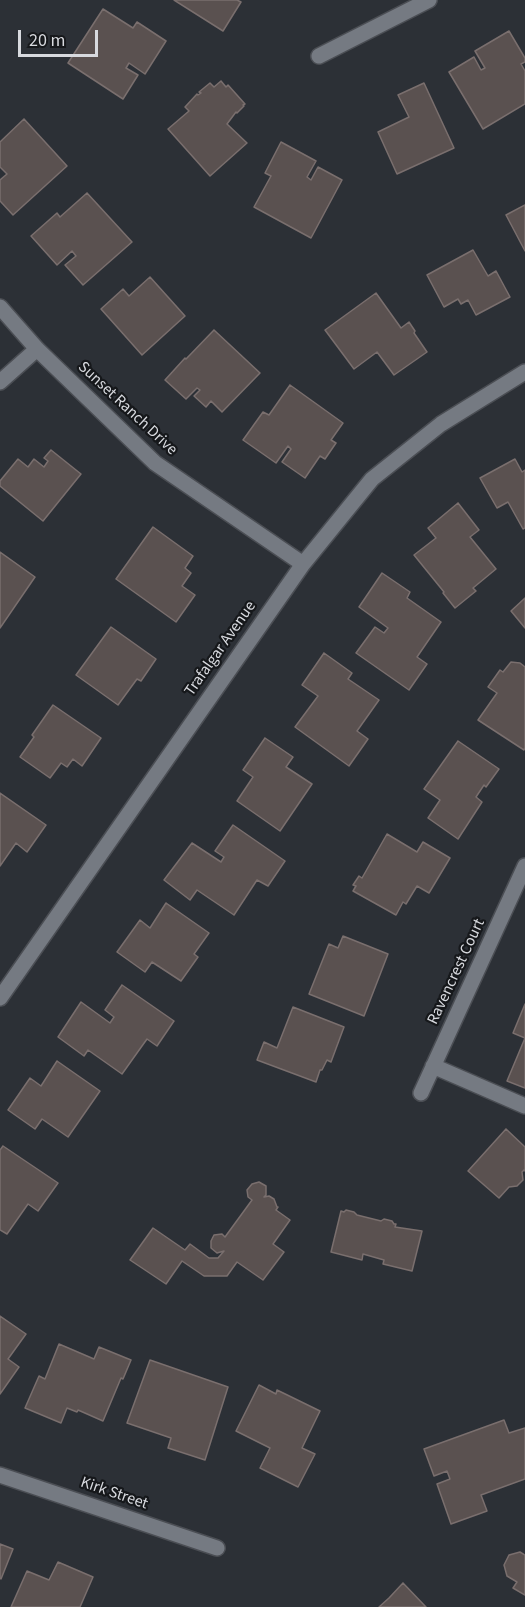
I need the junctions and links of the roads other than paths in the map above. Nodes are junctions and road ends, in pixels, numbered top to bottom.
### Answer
1 (429, 0) edge
2 (319, 56) dead end
3 (0, 307) edge
4 (37, 349) junction
5 (525, 372) edge
6 (0, 382) edge
7 (303, 564) junction
8 (525, 866) edge
9 (0, 998) edge
10 (434, 1066) junction
11 (421, 1093) dead end
12 (525, 1107) edge
13 (0, 1475) edge
14 (217, 1548) dead end

1 - 2 street
3 - 4 street, Sunset Ranch Drive
4 - 6 street
4 - 7 street, Sunset Ranch Drive
5 - 7 street, Trafalgar Avenue
7 - 9 street, Trafalgar Avenue
8 - 10 street, Ravencrest Court
10 - 11 street, Ravencrest Court
10 - 12 street
13 - 14 street, Kirk Street

